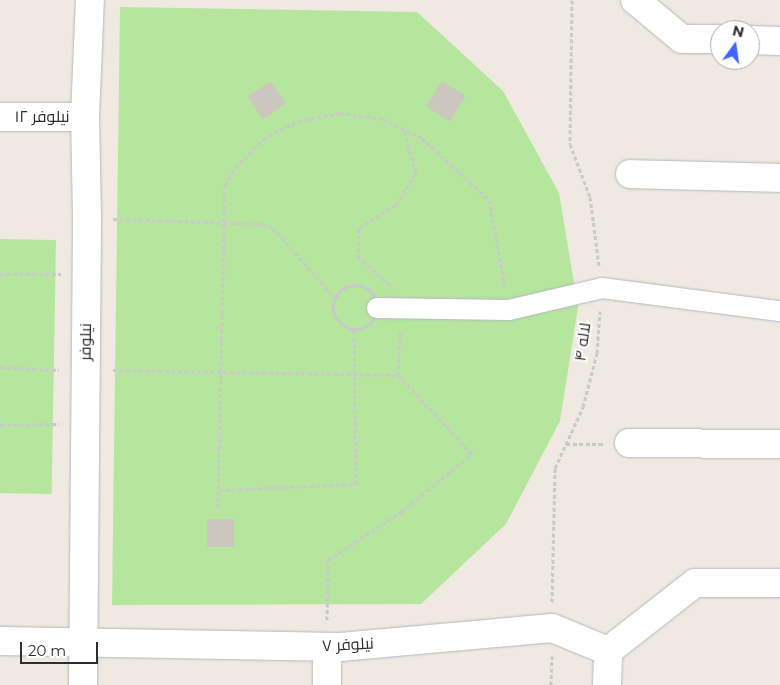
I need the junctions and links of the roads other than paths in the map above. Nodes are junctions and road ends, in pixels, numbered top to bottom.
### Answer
1 (90, 0) edge
2 (635, 0) edge
3 (710, 39) edge
4 (760, 40) edge
5 (780, 41) edge
6 (84, 116) junction
7 (0, 117) edge
8 (630, 174) dead end
9 (780, 178) edge
10 (377, 308) dead end
11 (780, 311) edge
12 (629, 443) road end
13 (780, 444) edge
14 (780, 583) edge
15 (0, 641) edge
16 (83, 643) junction
17 (327, 647) junction
18 (608, 652) junction
19 (83, 685) edge
20 (327, 685) edge
21 (607, 685) edge

1 - 6 street, نیلوفر
2 - 3 street
4 - 5 street
6 - 7 street, نیلوفر ۱۲
6 - 16 street, نیلوفر
8 - 9 street
10 - 11 street
12 - 13 street
14 - 18 street
15 - 16 street, نیلوفر ۷
16 - 17 street, نیلوفر ۷
16 - 19 street, نیلوفر
17 - 18 street, نیلوفر ۷
17 - 20 street
18 - 21 street

